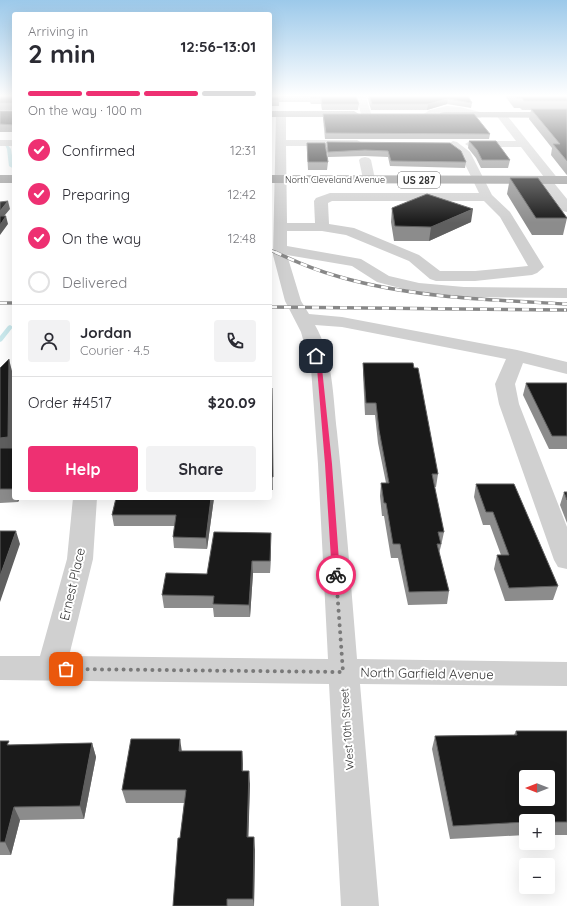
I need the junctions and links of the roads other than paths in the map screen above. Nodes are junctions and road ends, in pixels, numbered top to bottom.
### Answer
1 (279, 138) edge
2 (519, 138) edge
3 (0, 143) edge
4 (12, 143) edge
5 (280, 143) junction
6 (367, 144) edge
7 (524, 144) junction
8 (365, 160) dead end
9 (0, 179) edge
10 (12, 179) edge
11 (275, 179) edge
12 (369, 179) junction
13 (478, 180) junction
14 (549, 180) junction
15 (567, 180) edge
16 (487, 197) junction
17 (567, 208) edge
18 (322, 227) junction
19 (276, 254) edge
20 (567, 293) edge
21 (303, 319) junction
22 (517, 356) junction
23 (567, 368) edge
24 (85, 500) edge
25 (567, 560) edge
26 (0, 668) edge
27 (51, 669) junction
28 (343, 672) junction
29 (567, 674) edge
30 (360, 906) edge

1 - 5 street, West 10th Street
2 - 7 street
3 - 4 street
5 - 6 street
5 - 11 street, West 10th Street
7 - 13 street
7 - 14 street
8 - 12 street
9 - 10 highway
11 - 12 highway, North Cleveland Avenue / US 287
11 - 19 street, West 10th Street
12 - 13 highway, North Cleveland Avenue / US 287
13 - 14 highway, North Cleveland Avenue / US 287
13 - 16 street
14 - 15 highway, North Cleveland Avenue / US 287
14 - 17 street
16 - 18 street
16 - 18 street
18 - 19 street
19 - 20 street
19 - 21 street, West 10th Street
21 - 22 street
21 - 28 street, West 10th Street
22 - 23 street
22 - 25 street
24 - 27 street, Ernest Place
26 - 27 street, North Garfield Avenue
27 - 28 street, North Garfield Avenue
28 - 29 street, North Garfield Avenue
28 - 30 street, West 10th Street

